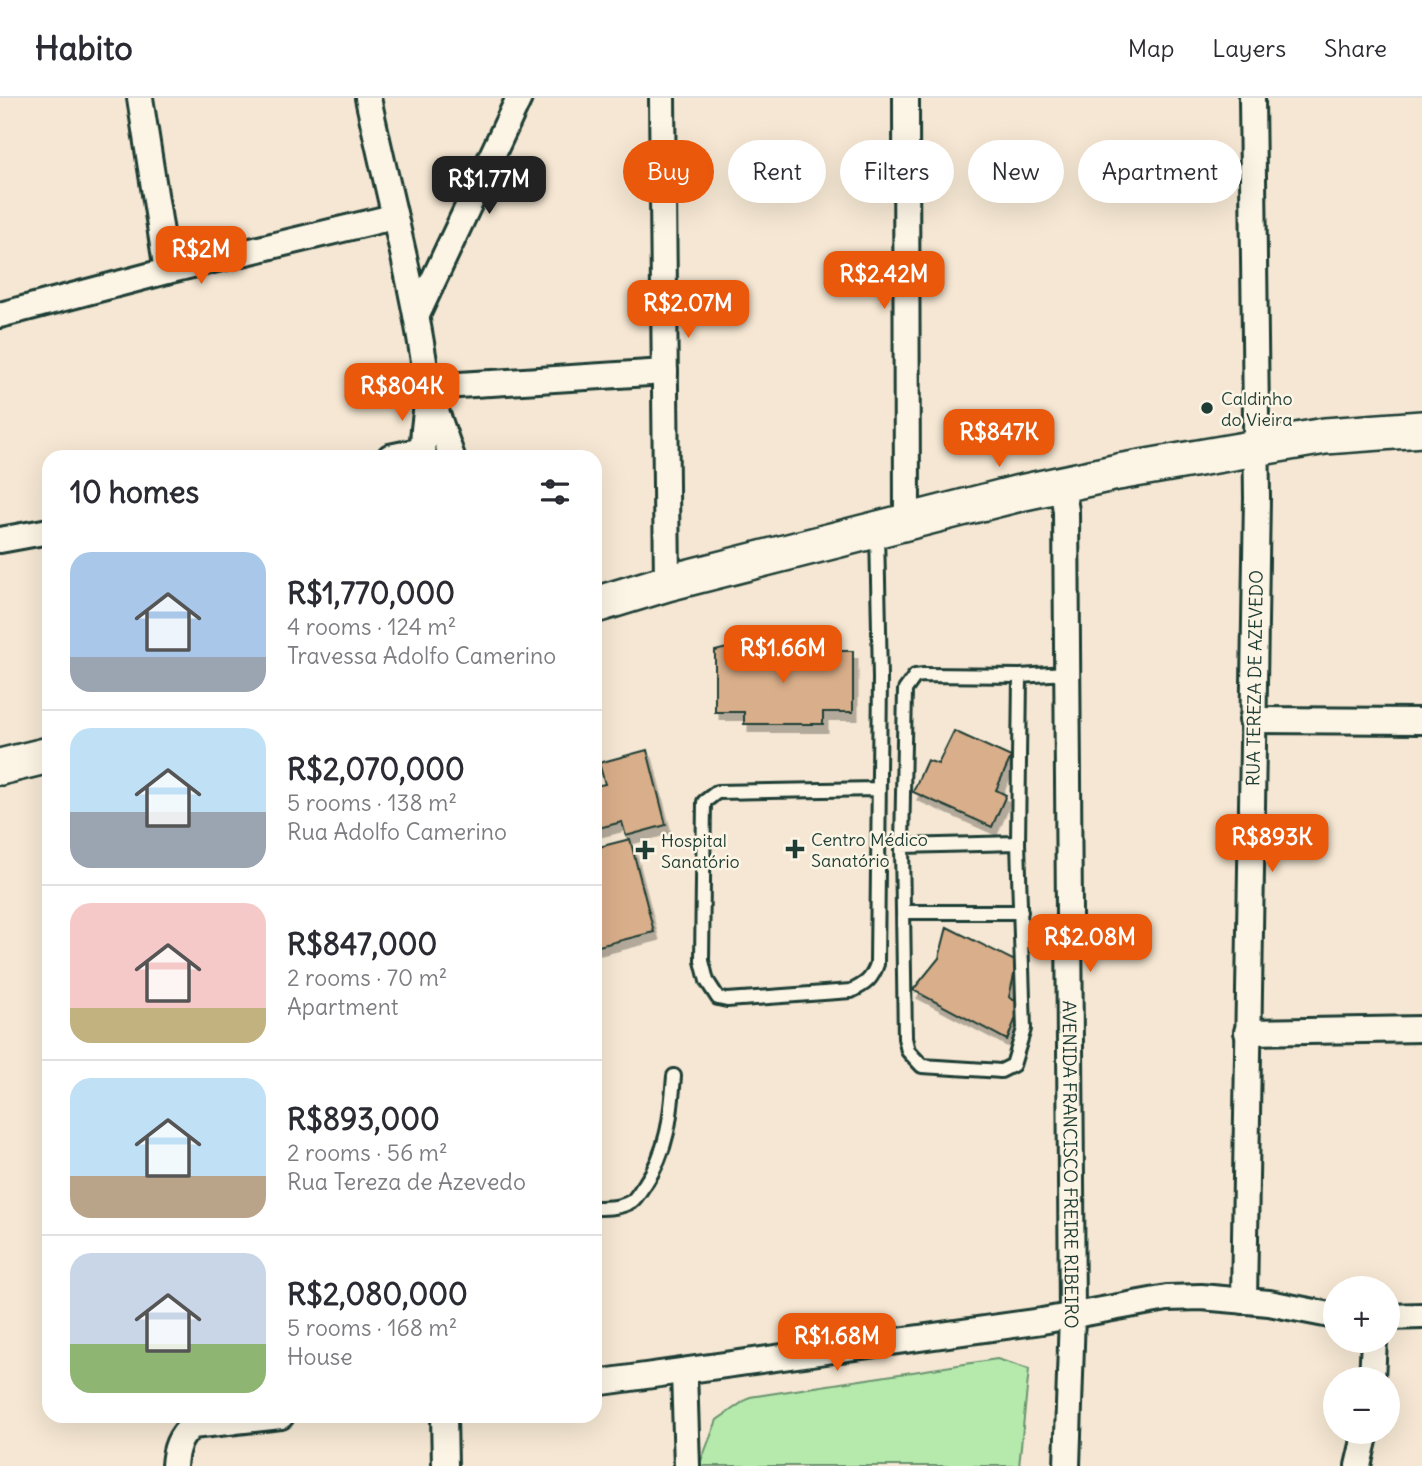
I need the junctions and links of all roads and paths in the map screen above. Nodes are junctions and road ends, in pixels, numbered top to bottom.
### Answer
1 (140, 98) edge
2 (368, 98) edge
3 (520, 98) edge
4 (662, 98) edge
5 (906, 98) edge
6 (1252, 98) edge
7 (393, 217) junction
8 (167, 271) junction
9 (0, 315) edge
10 (417, 315) junction
11 (665, 372) junction
12 (428, 387) junction
13 (1422, 429) edge
14 (1257, 447) junction
15 (423, 450) edge
16 (450, 450) edge
17 (1062, 486) junction
18 (892, 527) junction
19 (42, 532) edge
20 (0, 540) edge
21 (667, 583) junction
22 (602, 603) edge
23 (1065, 673) junction
24 (1020, 676) junction
25 (1252, 720) junction
26 (1422, 722) edge
27 (42, 757) edge
28 (0, 767) edge
29 (877, 789) junction
30 (1018, 844) junction
31 (902, 846) junction
32 (904, 912) junction
33 (1021, 912) junction
34 (1422, 1029) edge
35 (1247, 1032) junction
36 (674, 1076) dead end
37 (602, 1208) edge
38 (1244, 1301) junction
39 (1323, 1314) edge
40 (1072, 1315) junction
41 (1422, 1316) edge
42 (1400, 1317) edge
43 (684, 1372) junction
44 (602, 1382) edge
45 (202, 1423) edge
46 (444, 1423) edge
47 (1363, 1444) edge
48 (174, 1466) edge
49 (445, 1466) edge
50 (687, 1466) edge
51 (1067, 1466) edge
52 (1358, 1466) edge

1 - 8 street
2 - 7 street
3 - 10 street
4 - 11 street
5 - 18 street
6 - 14 street, RUA TEREZA DE AZEVEDO
7 - 8 street
7 - 10 street
8 - 9 street
10 - 12 street
11 - 12 street
11 - 21 street
12 - 15 street
12 - 16 street
13 - 14 street
14 - 17 street
14 - 25 street, RUA TEREZA DE AZEVEDO
17 - 18 street
17 - 23 street, AVENIDA FRANCISCO FREIRE RIBEIRO
18 - 21 street
18 - 29 lane
19 - 20 street
21 - 22 street
23 - 24 lane
23 - 40 street, AVENIDA FRANCISCO FREIRE RIBEIRO
24 - 30 lane
24 - 31 lane
25 - 26 street
25 - 35 street, RUA TEREZA DE AZEVEDO
27 - 28 street
29 - 29 lane
30 - 31 lane
30 - 33 lane
31 - 32 lane
32 - 33 lane
32 - 33 lane
34 - 35 street
35 - 38 street, RUA TEREZA DE AZEVEDO
36 - 37 lane
38 - 39 street
38 - 40 street
40 - 43 street
40 - 51 street, AVENIDA FRANCISCO FREIRE RIBEIRO
41 - 42 street
43 - 44 street
43 - 50 street
45 - 48 street
46 - 49 street
47 - 52 street

